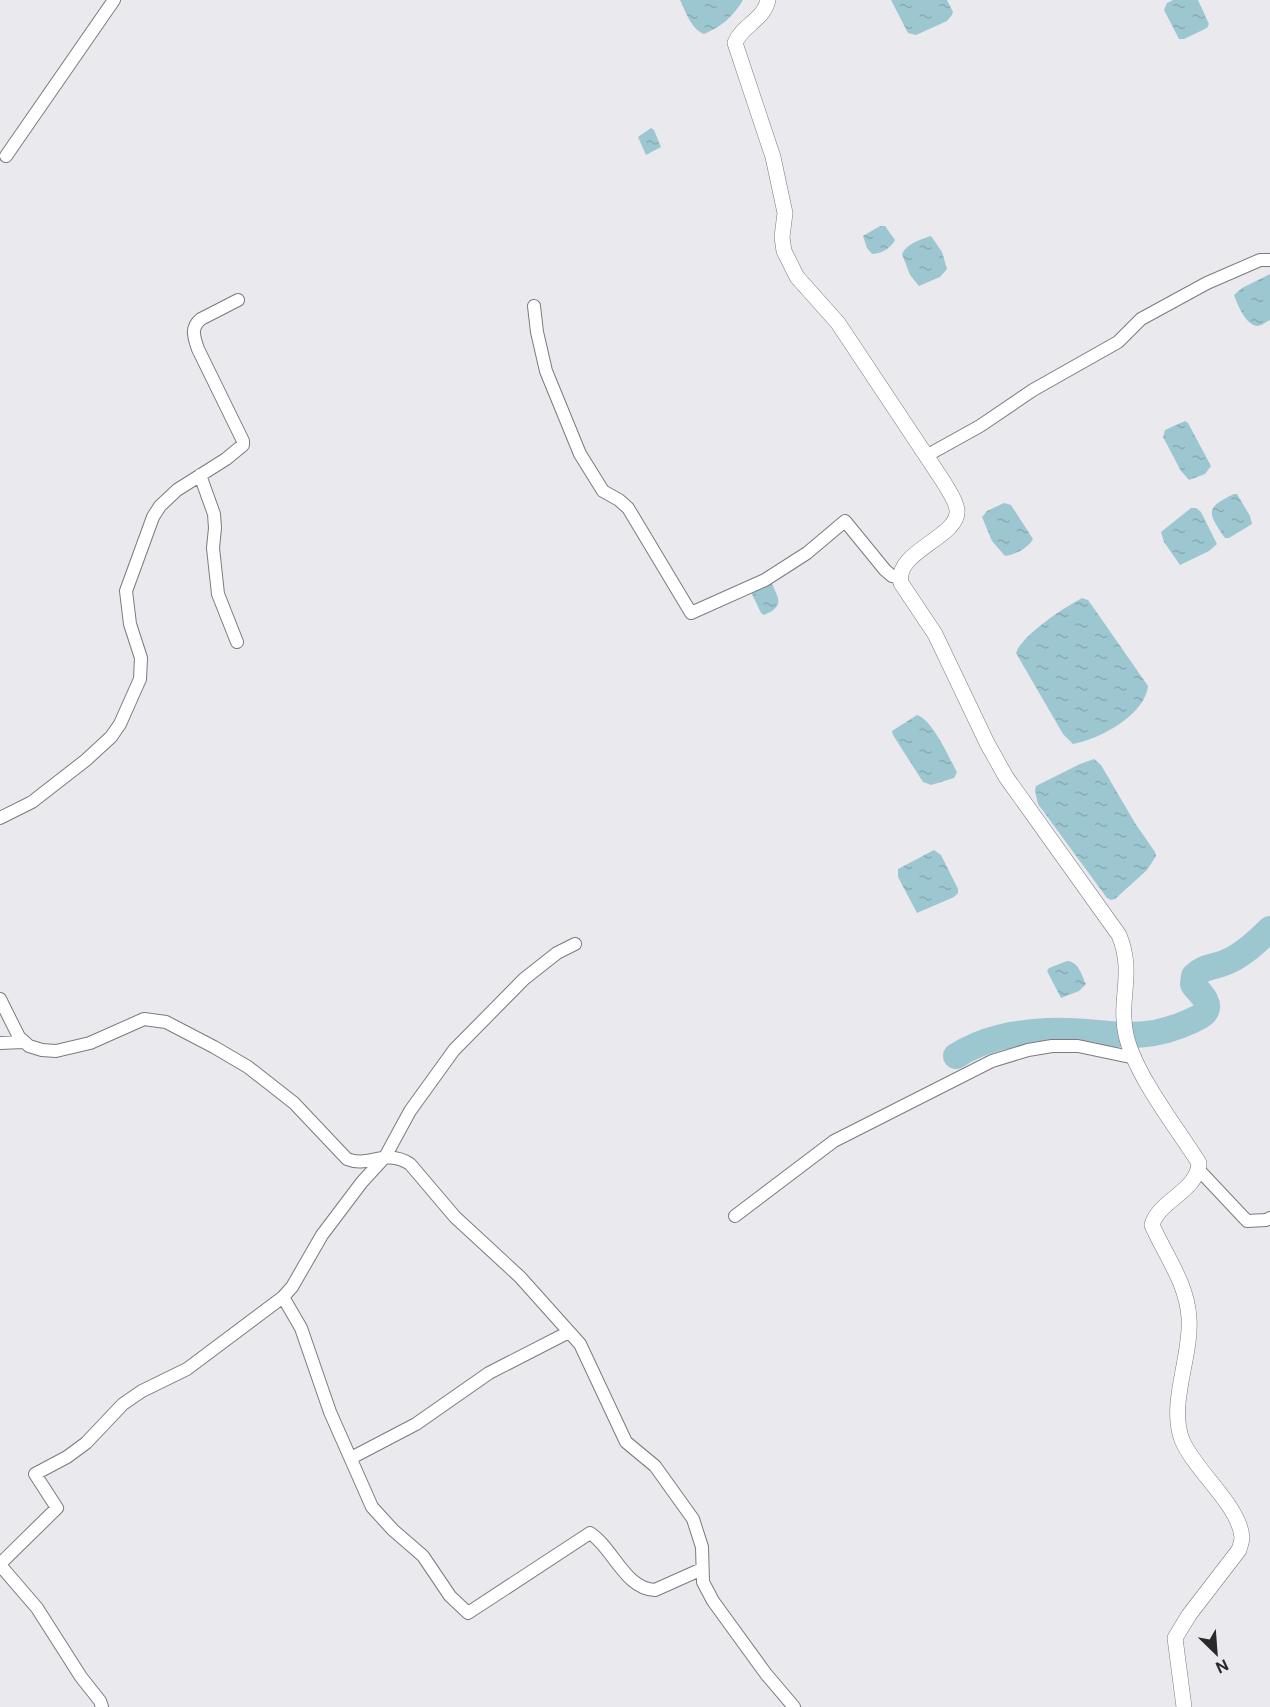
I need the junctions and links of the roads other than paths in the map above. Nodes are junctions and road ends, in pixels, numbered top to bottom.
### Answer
1 (114, 0) edge
2 (768, 0) edge
3 (6, 156) dead end
4 (1270, 260) edge
5 (238, 300) dead end
6 (534, 306) dead end
7 (926, 456) junction
8 (200, 475) junction
9 (900, 578) junction
10 (237, 642) dead end
11 (0, 818) edge
12 (575, 944) dead end
13 (0, 999) edge
14 (0, 1042) edge
15 (22, 1042) junction
16 (1132, 1053) junction
17 (385, 1157) junction
18 (1199, 1170) junction
19 (735, 1216) dead end
20 (1270, 1218) edge
21 (283, 1297) junction
22 (569, 1332) junction
23 (351, 1458) junction
24 (0, 1564) edge
25 (702, 1569) junction
26 (102, 1707) edge
27 (794, 1707) edge
28 (1184, 1707) edge

1 - 3 street
2 - 7 street
4 - 7 street
5 - 8 street
6 - 9 street
7 - 9 street
8 - 10 street
8 - 11 street
9 - 16 street
12 - 17 street
13 - 15 street
14 - 15 street
15 - 17 street
16 - 18 street
16 - 19 street
17 - 21 street
17 - 22 street
18 - 20 street
18 - 28 street
21 - 23 street
21 - 24 street
22 - 23 street
22 - 25 street
23 - 25 street
24 - 26 street
25 - 27 street

